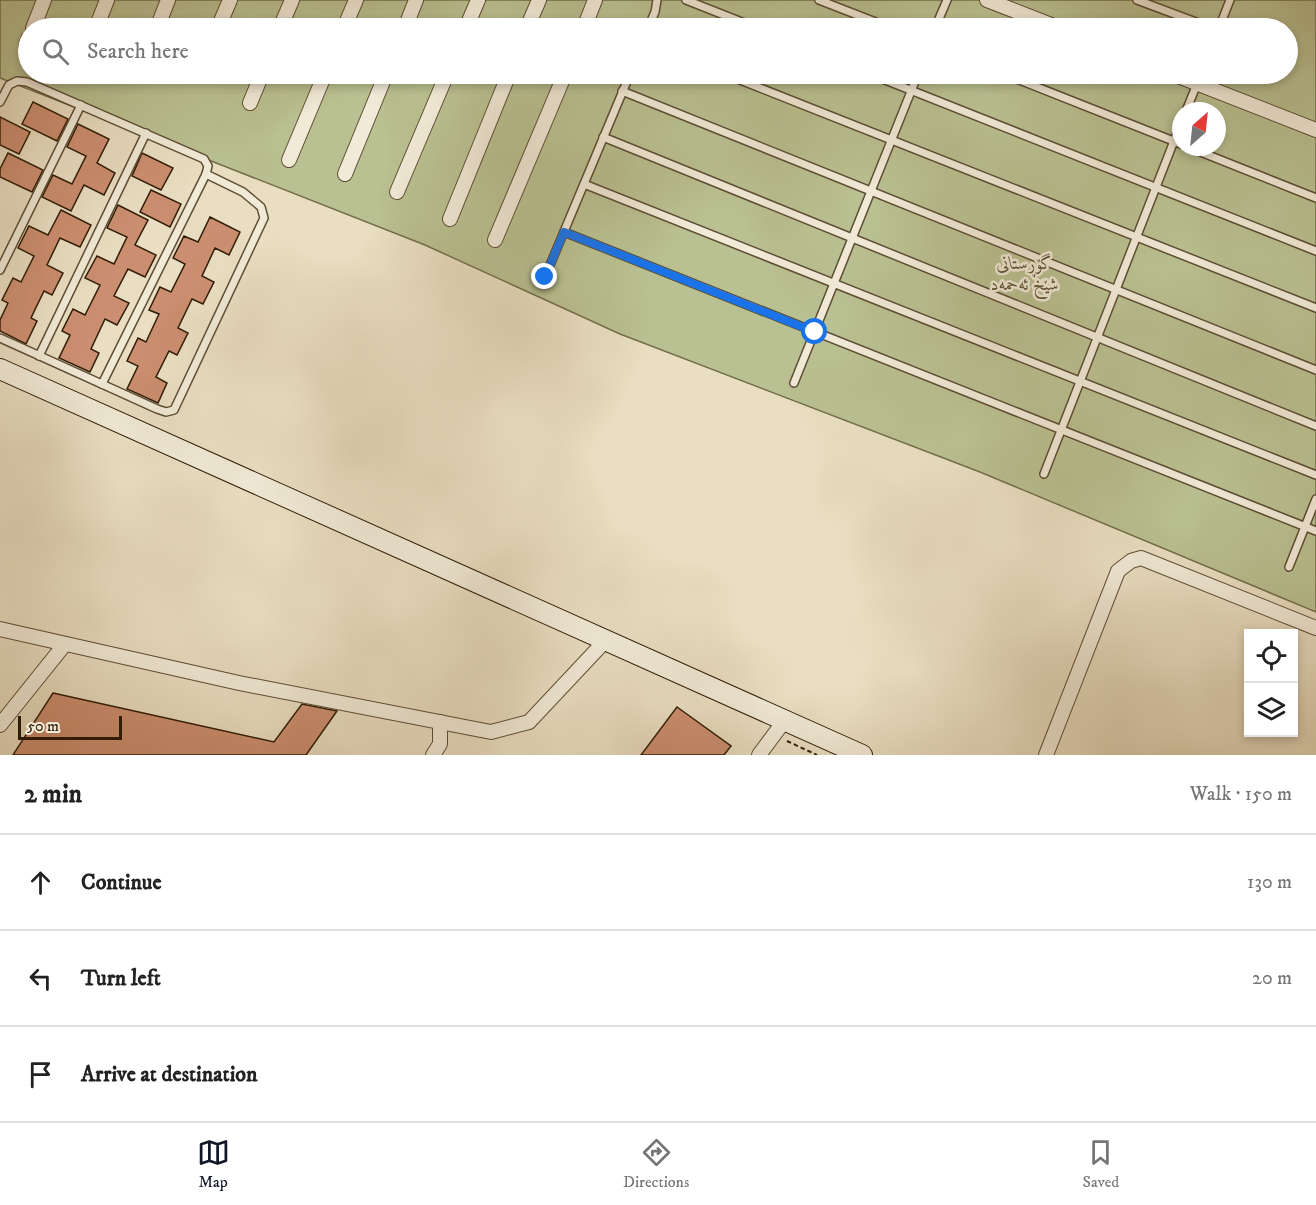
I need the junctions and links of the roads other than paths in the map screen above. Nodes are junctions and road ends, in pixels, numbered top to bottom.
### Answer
1 (44, 0) edge
2 (107, 0) edge
3 (168, 0) edge
4 (230, 0) edge
5 (292, 0) edge
6 (356, 0) edge
7 (416, 0) edge
8 (478, 0) edge
9 (539, 0) edge
10 (595, 0) edge
11 (657, 0) edge
12 (686, 0) edge
13 (819, 0) edge
14 (947, 0) edge
15 (987, 0) edge
16 (1137, 0) edge
17 (1230, 0) edge
18 (37, 18) edge
19 (100, 18) edge
20 (161, 18) edge
21 (222, 18) edge
22 (284, 18) edge
23 (348, 18) edge
24 (409, 18) edge
25 (470, 18) edge
26 (531, 18) edge
27 (588, 18) edge
28 (652, 18) edge
29 (732, 18) edge
30 (865, 18) edge
31 (939, 18) edge
32 (1033, 18) edge
33 (1185, 18) edge
34 (1223, 18) edge
35 (18, 81) edge
36 (32, 84) edge
37 (258, 84) edge
38 (321, 84) edge
39 (382, 84) edge
40 (443, 84) edge
41 (505, 84) edge
42 (561, 84) edge
43 (626, 84) edge
44 (751, 84) edge
45 (896, 84) edge
46 (914, 84) edge
47 (1029, 84) edge
48 (1197, 84) edge
49 (1212, 84) edge
50 (911, 90) junction
51 (622, 92) junction
52 (0, 102) edge
53 (250, 102) dead end
54 (1190, 102) edge
55 (81, 105) junction
56 (1316, 130) edge
57 (146, 133) junction
58 (603, 137) junction
59 (891, 139) junction
60 (1172, 141) edge
61 (1172, 153) edge
62 (1211, 156) edge
63 (289, 160) dead end
64 (206, 174) junction
65 (345, 174) dead end
66 (584, 184) junction
67 (1156, 187) junction
68 (871, 191) junction
69 (397, 192) dead end
70 (1316, 198) edge
71 (450, 219) dead end
72 (564, 232) junction
73 (1136, 237) junction
74 (852, 238) junction
75 (495, 240) dead end
76 (1316, 251) edge
77 (0, 270) edge
78 (545, 277) dead end
79 (834, 284) junction
80 (1115, 290) junction
81 (1316, 308) edge
82 (815, 332) junction
83 (1096, 337) junction
84 (0, 338) edge
85 (39, 356) junction
86 (0, 369) edge
87 (1316, 370) edge
88 (1079, 381) junction
89 (102, 384) junction
90 (794, 384) dead end
91 (1316, 426) edge
92 (1060, 429) junction
93 (1044, 474) dead end
94 (1316, 475) edge
95 (1316, 500) edge
96 (1305, 527) junction
97 (1316, 531) edge
98 (1289, 567) dead end
99 (1316, 628) edge
100 (0, 629) edge
101 (606, 640) junction
102 (64, 644) junction
103 (785, 720) junction
104 (440, 722) junction
105 (0, 725) edge
106 (433, 755) edge
107 (759, 755) edge
108 (861, 755) edge
109 (1046, 755) edge

1 - 18 street
2 - 19 street
3 - 20 street
4 - 21 street
5 - 22 street
6 - 23 street
7 - 24 street
8 - 25 street
9 - 26 street
10 - 27 street
11 - 28 lane
12 - 29 lane
13 - 30 lane
14 - 31 lane
15 - 32 street
16 - 33 lane
17 - 34 lane
35 - 52 lane
36 - 55 lane
37 - 53 street
38 - 63 street
39 - 65 street
40 - 69 street
41 - 71 street
42 - 75 street
43 - 51 lane
44 - 59 lane
45 - 50 lane
46 - 50 lane
47 - 60 lane
48 - 54 lane
49 - 56 street
50 - 59 lane
50 - 67 lane
51 - 58 lane
51 - 68 lane
55 - 57 lane
55 - 77 lane
57 - 64 lane
57 - 85 lane
58 - 66 lane
58 - 74 lane
59 - 68 lane
59 - 73 lane
61 - 67 lane
62 - 70 lane
64 - 89 lane
64 - 89 lane
66 - 72 lane
66 - 79 lane
67 - 73 lane
67 - 76 lane
68 - 74 lane
68 - 80 lane
72 - 78 lane
72 - 82 lane
73 - 80 lane
73 - 81 lane
74 - 79 lane
74 - 83 lane
79 - 82 lane
79 - 88 lane
80 - 83 lane
80 - 87 lane
82 - 90 lane
82 - 92 lane
83 - 88 lane
83 - 91 lane
84 - 85 lane
85 - 89 lane
86 - 101 street
88 - 92 lane
88 - 94 lane
92 - 93 lane
92 - 96 lane
95 - 96 lane
96 - 97 lane
96 - 98 lane
99 - 109 street
100 - 102 street
101 - 103 street
101 - 104 street
102 - 104 street
102 - 105 street
103 - 107 street
103 - 108 street
104 - 106 street

